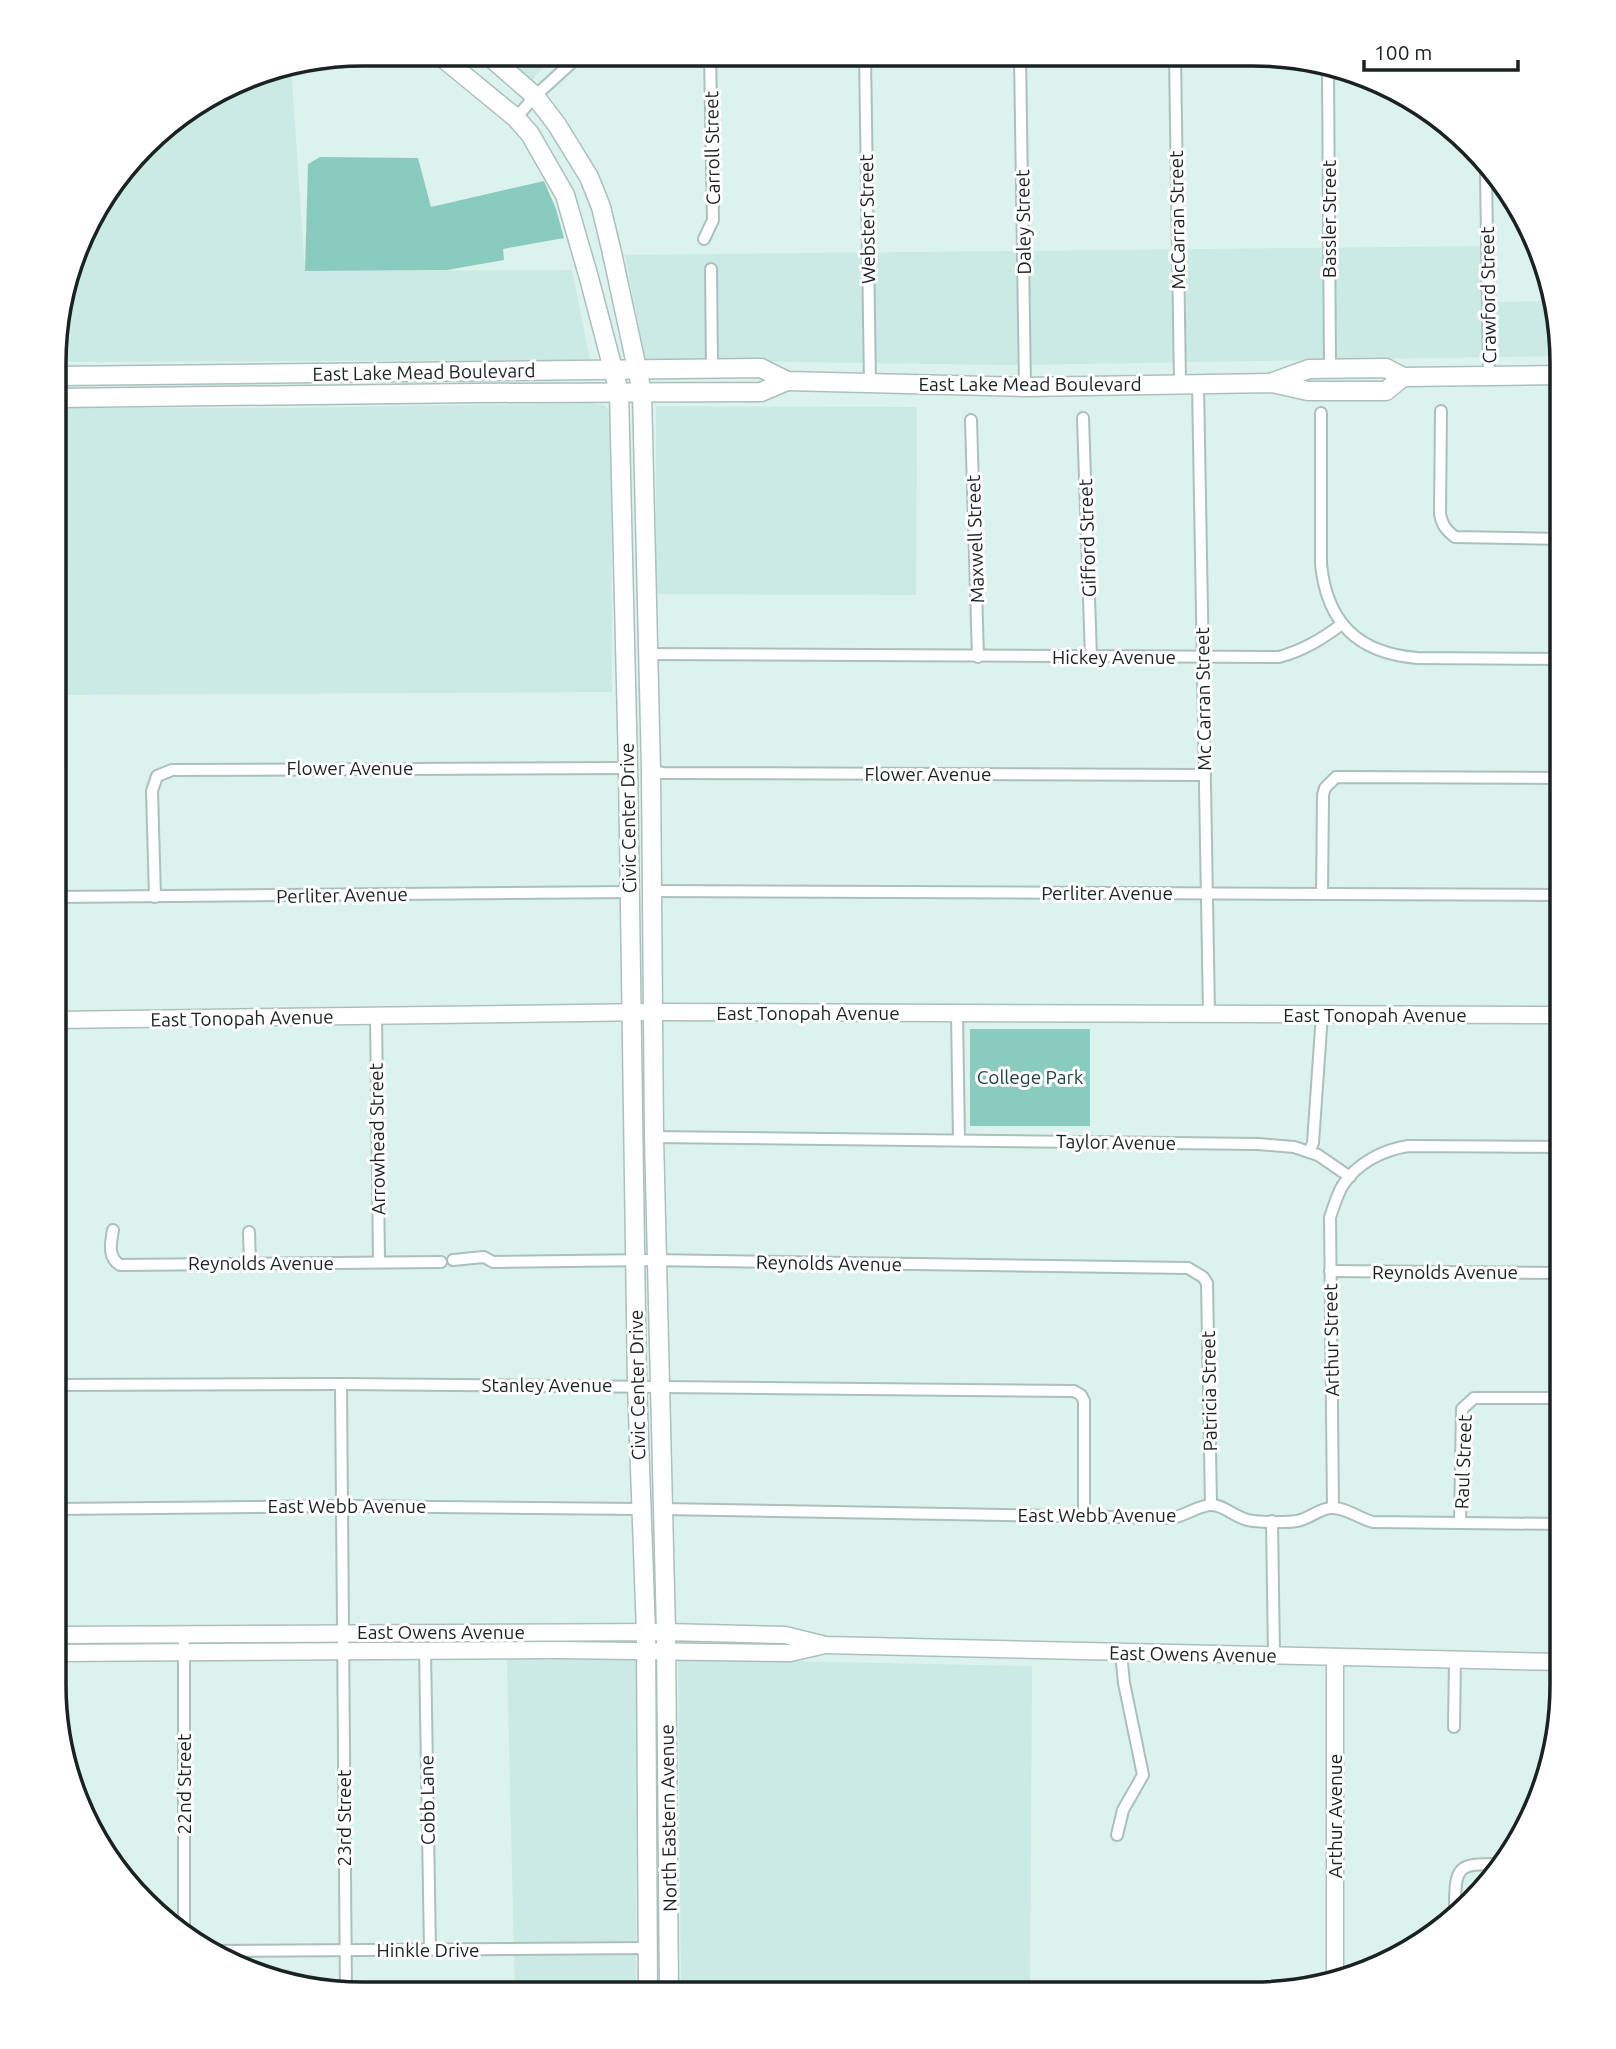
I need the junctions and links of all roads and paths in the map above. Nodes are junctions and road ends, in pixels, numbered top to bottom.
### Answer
1 (453, 66) edge
2 (501, 66) edge
3 (568, 66) edge
4 (710, 66) edge
5 (865, 66) edge
6 (1020, 66) edge
7 (1175, 66) edge
8 (1328, 76) edge
9 (535, 96) junction
10 (516, 118) junction
11 (1486, 181) edge
12 (704, 239) dead end
13 (711, 269) dead end
14 (1330, 368) junction
15 (712, 369) junction
16 (612, 370) junction
17 (636, 370) junction
18 (299, 374) junction
19 (1550, 375) edge
20 (66, 376) edge
21 (1489, 376) junction
22 (1403, 377) junction
23 (788, 381) junction
24 (870, 383) junction
25 (1272, 383) junction
26 (1180, 384) junction
27 (1198, 384) junction
28 (1025, 387) junction
29 (619, 392) junction
30 (642, 392) junction
31 (299, 395) junction
32 (66, 398) edge
33 (1441, 411) dead end
34 (1321, 413) dead end
35 (1083, 418) dead end
36 (971, 420) dead end
37 (1550, 539) edge
38 (1342, 624) junction
39 (648, 654) junction
40 (978, 657) junction
41 (1091, 657) junction
42 (1203, 658) junction
43 (1550, 659) edge
44 (627, 708) junction
45 (628, 768) junction
46 (651, 771) junction
47 (1205, 775) junction
48 (1550, 778) edge
49 (652, 836) junction
50 (652, 891) junction
51 (629, 892) junction
52 (1207, 894) junction
53 (1322, 894) junction
54 (1550, 895) edge
55 (66, 897) edge
56 (155, 897) junction
57 (653, 1012) junction
58 (631, 1013) junction
59 (957, 1013) junction
60 (1209, 1014) junction
61 (1322, 1014) junction
62 (1550, 1015) edge
63 (376, 1016) junction
64 (66, 1020) edge
65 (654, 1137) junction
66 (959, 1140) junction
67 (1550, 1147) edge
68 (1310, 1152) junction
69 (1350, 1177) junction
70 (113, 1230) dead end
71 (249, 1232) dead end
72 (453, 1260) dead end
73 (635, 1260) junction
74 (658, 1260) junction
75 (379, 1262) junction
76 (441, 1262) dead end
77 (250, 1263) junction
78 (1330, 1271) junction
79 (1550, 1273) edge
80 (1203, 1277) joint
81 (341, 1384) junction
82 (66, 1385) edge
83 (637, 1385) junction
84 (660, 1385) junction
85 (1550, 1398) edge
86 (1211, 1505) junction
87 (342, 1506) junction
88 (1333, 1507) junction
89 (66, 1508) edge
90 (640, 1509) junction
91 (662, 1509) junction
92 (1084, 1516) junction
93 (1272, 1521) junction
94 (1460, 1523) junction
95 (1550, 1524) edge
96 (184, 1634) junction
97 (66, 1635) edge
98 (646, 1641) junction
99 (666, 1641) junction
100 (343, 1642) junction
101 (425, 1650) junction
102 (184, 1652) junction
103 (66, 1653) edge
104 (1121, 1653) junction
105 (1274, 1656) junction
106 (1335, 1657) junction
107 (1455, 1659) junction
108 (1550, 1662) edge
109 (1454, 1727) dead end
110 (1117, 1835) dead end
111 (1490, 1864) edge
112 (647, 1878) junction
113 (1455, 1903) edge
114 (668, 1918) junction
115 (184, 1922) edge
116 (648, 1948) junction
117 (345, 1950) junction
118 (430, 1950) junction
119 (230, 1951) edge
120 (1335, 1971) edge
121 (346, 1982) edge
122 (648, 1982) edge
123 (661, 1982) edge
124 (669, 1982) edge

1 - 10 main road, Civic Center Drive
2 - 9 main road, Civic Center Drive
3 - 9 street
4 - 12 street, Carroll Street
5 - 24 street, Webster Street
6 - 28 street, Daley Street
7 - 26 street, McCarran Street
8 - 14 street, Bassler Street
9 - 10 street
9 - 17 main road, Civic Center Drive
10 - 16 main road, Civic Center Drive
11 - 21 street, Crawford Street
13 - 15 street
14 - 22 main road, East Lake Mead Boulevard
14 - 25 main road, East Lake Mead Boulevard
15 - 17 main road, East Lake Mead Boulevard
15 - 23 main road, East Lake Mead Boulevard
16 - 17 main road, East Lake Mead Boulevard
16 - 18 main road, East Lake Mead Boulevard
16 - 29 main road, Civic Center Drive
17 - 30 main road, Civic Center Drive
18 - 20 main road, East Lake Mead Boulevard
18 - 31 main road
19 - 21 main road, East Lake Mead Boulevard
21 - 22 main road, East Lake Mead Boulevard
22 - 25 main road, East Lake Mead Boulevard
23 - 24 main road, East Lake Mead Boulevard
23 - 30 main road, East Lake Mead Boulevard
24 - 28 main road, East Lake Mead Boulevard
25 - 27 main road, East Lake Mead Boulevard
26 - 27 main road, East Lake Mead Boulevard
26 - 28 main road, East Lake Mead Boulevard
27 - 42 street, Mc Carran Street
29 - 30 main road, East Lake Mead Boulevard
29 - 31 main road, East Lake Mead Boulevard
29 - 44 main road, Civic Center Drive
30 - 39 main road, Civic Center Drive
31 - 32 main road, East Lake Mead Boulevard
33 - 37 street
34 - 38 street
35 - 41 street, Gifford Street
36 - 40 street, Maxwell Street
38 - 42 street, Hickey Avenue
38 - 43 street
39 - 40 street, Hickey Avenue
39 - 46 main road, Civic Center Drive
40 - 41 street, Hickey Avenue
41 - 42 street, Hickey Avenue
42 - 47 street, Mc Carran Street
44 - 45 main road, Civic Center Drive
44 - 46 main road
45 - 49 main road
45 - 51 main road, Civic Center Drive
45 - 56 street, Flower Avenue
46 - 47 street, Flower Avenue
46 - 49 main road, Civic Center Drive
47 - 52 street, Mc Carran Street
48 - 53 street
49 - 50 main road, Civic Center Drive
50 - 52 street, Perliter Avenue
50 - 57 main road, Civic Center Drive
51 - 56 street, Perliter Avenue
51 - 58 main road, Civic Center Drive
52 - 53 street, Perliter Avenue
52 - 60 street, Mc Carran Street
53 - 54 street, Perliter Avenue
55 - 56 street, Perliter Avenue
57 - 58 main road, East Tonopah Avenue
57 - 59 main road, East Tonopah Avenue
57 - 65 main road, Civic Center Drive
58 - 63 main road, East Tonopah Avenue
58 - 73 main road, Civic Center Drive
59 - 60 main road, East Tonopah Avenue
59 - 66 street
60 - 61 main road, East Tonopah Avenue
61 - 62 main road, East Tonopah Avenue
61 - 68 street
63 - 64 main road, East Tonopah Avenue
63 - 75 street, Arrowhead Street
65 - 66 street, Taylor Avenue
65 - 74 main road, Civic Center Drive
66 - 68 street, Taylor Avenue
67 - 69 street
68 - 69 street, Taylor Avenue
69 - 78 street, Arthur Street
70 - 77 street, Reynolds Avenue
71 - 77 street
72 - 73 street, Reynolds Avenue
73 - 74 street, Reynolds Avenue
73 - 83 main road, Civic Center Drive
74 - 80 street, Reynolds Avenue
74 - 84 main road, Civic Center Drive
75 - 76 street, Reynolds Avenue
75 - 77 street, Reynolds Avenue
78 - 79 street, Reynolds Avenue
78 - 88 street, Arthur Street
80 - 86 street, Patricia Street
81 - 82 street, Stanley Avenue
81 - 83 street, Stanley Avenue
81 - 87 street
83 - 84 street, Stanley Avenue
83 - 90 main road, Civic Center Drive
84 - 91 main road, Civic Center Drive
84 - 92 street, Stanley Avenue
85 - 94 street, Raul Street
86 - 92 street, East Webb Avenue
86 - 93 street
87 - 89 street, East Webb Avenue
87 - 90 street, East Webb Avenue
87 - 100 street
88 - 93 street
88 - 94 street
90 - 98 main road, Civic Center Drive
91 - 92 street, East Webb Avenue
91 - 99 main road, Civic Center Drive
93 - 105 street
94 - 95 street
96 - 97 main road, East Owens Avenue
96 - 100 main road, East Owens Avenue
96 - 102 street, 22nd Street
98 - 99 main road, East Owens Avenue
98 - 100 main road, East Owens Avenue
98 - 101 main road, East Owens Avenue
98 - 112 main road, North Eastern Avenue
99 - 104 main road, East Owens Avenue
99 - 114 main road, North Eastern Avenue
100 - 101 main road, East Owens Avenue
100 - 102 main road, East Owens Avenue
100 - 117 street, 23rd Street
101 - 118 street, Cobb Lane
102 - 103 main road, East Owens Avenue
102 - 115 street, 22nd Street
104 - 105 main road, East Owens Avenue
104 - 110 street
105 - 106 main road, East Owens Avenue
106 - 107 main road, East Owens Avenue
106 - 120 main road, Arthur Avenue
107 - 108 main road, East Owens Avenue
107 - 109 street
111 - 113 street
112 - 114 main road
112 - 116 main road, North Eastern Avenue
114 - 124 main road, North Eastern Avenue
116 - 118 street, Hinkle Drive
116 - 122 main road, North Eastern Avenue
116 - 123 main road
117 - 118 street, Hinkle Drive
117 - 119 street, Hinkle Drive
117 - 121 street, 23rd Street

